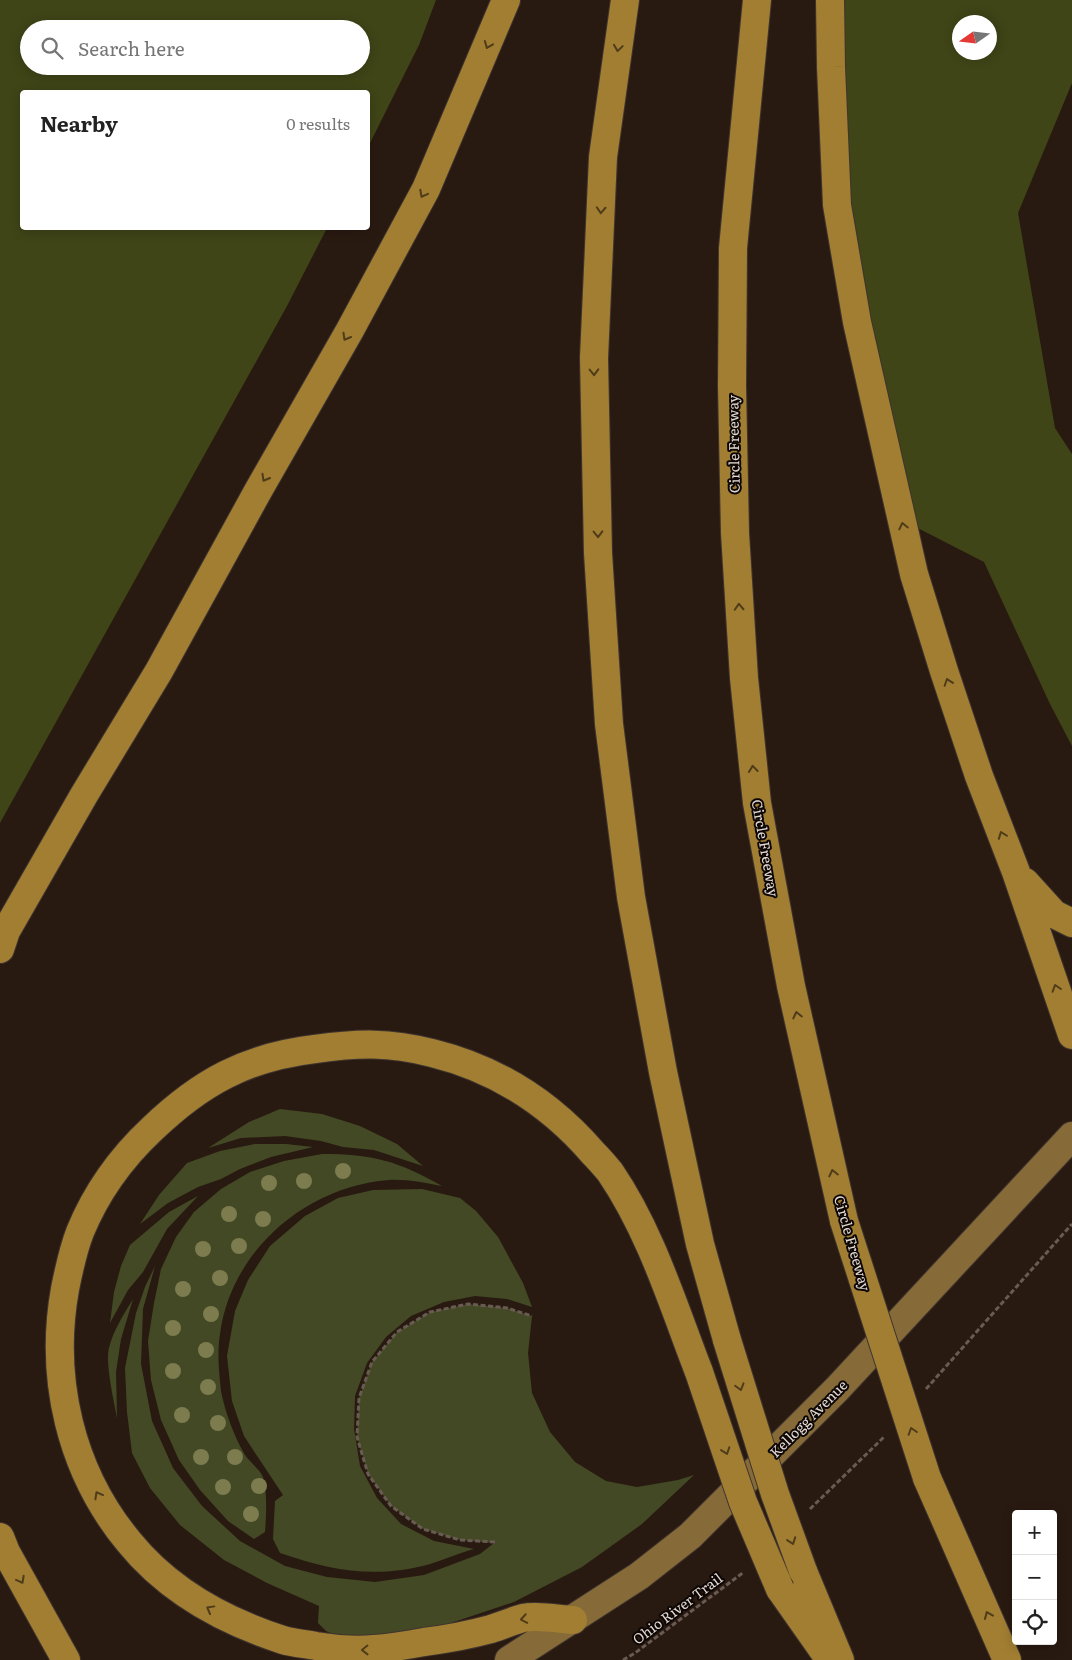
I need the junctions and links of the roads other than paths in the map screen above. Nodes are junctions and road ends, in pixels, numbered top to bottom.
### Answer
1 (506, 0) edge
2 (625, 0) edge
3 (757, 0) edge
4 (830, 0) edge
5 (1016, 872) junction
6 (1072, 923) edge
7 (0, 949) edge
8 (1072, 1034) edge
9 (1072, 1136) edge
10 (0, 1537) edge
11 (573, 1620) junction
12 (66, 1660) edge
13 (509, 1660) edge
14 (830, 1660) edge
15 (840, 1660) edge
16 (1007, 1660) edge

1 -> 7 highway
2 -> 15 highway, bridge
16 -> 3 highway, Circle Freeway, bridge
5 -> 4 highway
5 - 6 highway
8 -> 5 highway
9 - 11 main road, Kellogg Avenue
10 -> 12 highway
11 - 13 main road, Kellogg Avenue
11 -> 14 highway, bridge

